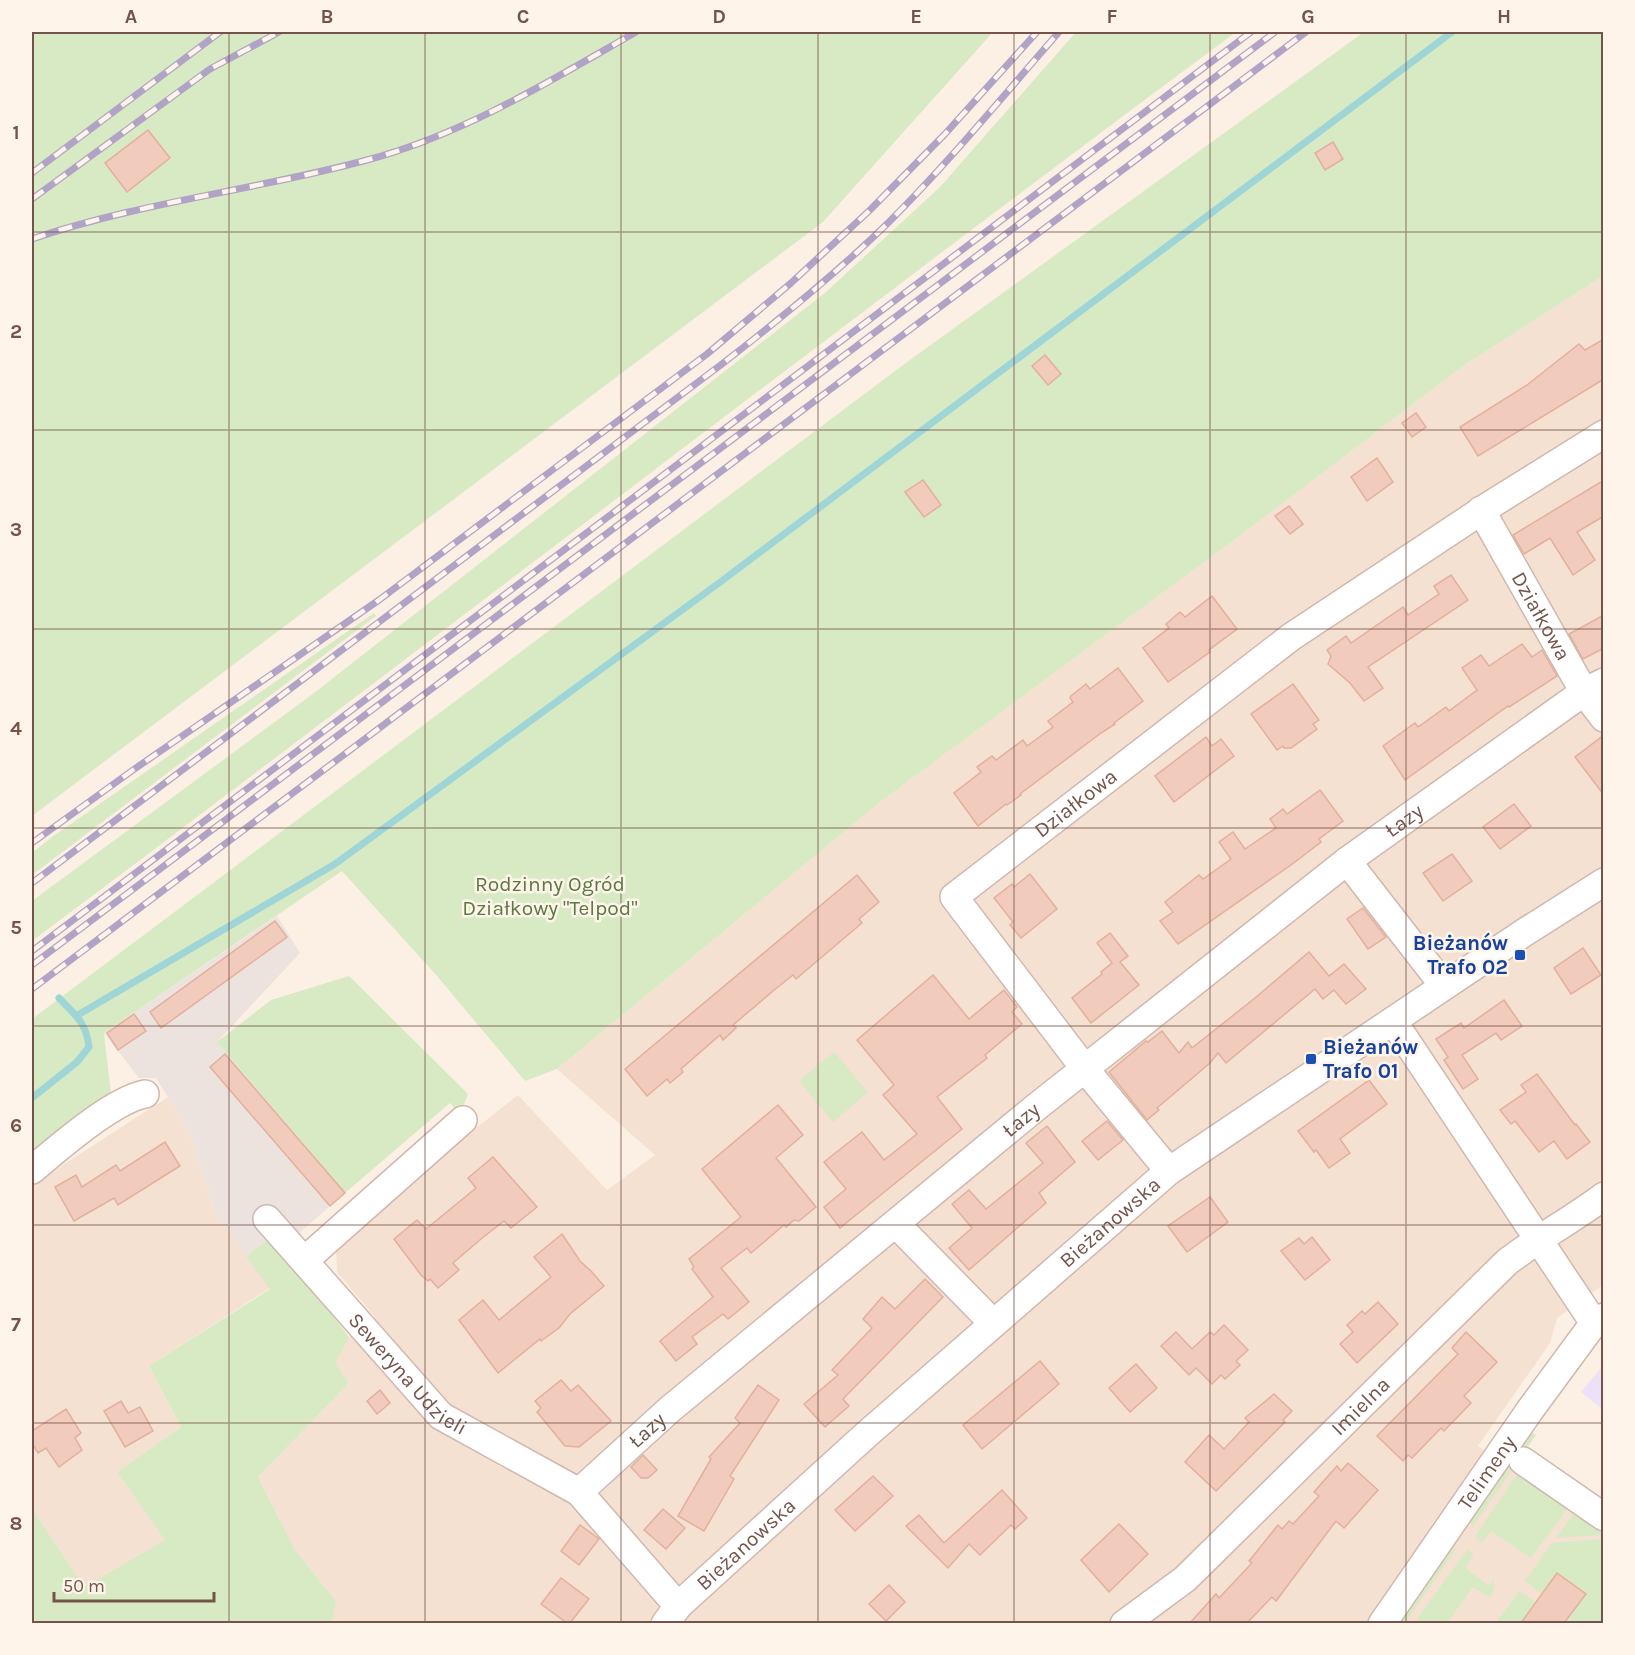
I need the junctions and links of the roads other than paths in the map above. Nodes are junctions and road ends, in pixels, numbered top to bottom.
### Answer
1 (1604, 434) edge
2 (1481, 510) junction
3 (1594, 687) edge
4 (1604, 718) edge
5 (1347, 861) junction
6 (1604, 882) edge
7 (1444, 986) junction
8 (1393, 1021) junction
9 (1085, 1069) junction
10 (145, 1094) dead end
11 (463, 1120) dead end
12 (32, 1170) edge
13 (1169, 1171) junction
14 (1604, 1196) edge
15 (267, 1219) dead end
16 (896, 1224) junction
17 (1538, 1241) junction
18 (305, 1260) junction
19 (1599, 1320) edge
20 (993, 1323) junction
21 (1524, 1461) dead end
22 (579, 1492) junction
23 (1604, 1517) edge
24 (671, 1615) edge
25 (1124, 1623) edge
26 (1382, 1623) edge

1 - 2 street, Działkowa
2 - 3 street, Działkowa
2 - 9 street, Działkowa
3 - 4 street, Działkowa
3 - 5 street, Łazy
5 - 7 street
5 - 9 street, Łazy
6 - 7 street, Bieżanowska
7 - 8 street, Bieżanowska
8 - 13 street, Bieżanowska
8 - 17 street, Telimeny
9 - 13 street, Działkowa
9 - 16 street, Łazy
10 - 12 street
11 - 18 street
13 - 20 street, Bieżanowska
14 - 17 street, Imielna
15 - 18 street, Seweryna Udzieli
16 - 20 street
16 - 22 street, Łazy
17 - 19 street, Telimeny
17 - 25 street, Imielna
18 - 22 street, Seweryna Udzieli
19 - 26 street, Telimeny
20 - 24 street, Bieżanowska
21 - 23 street
22 - 24 street

